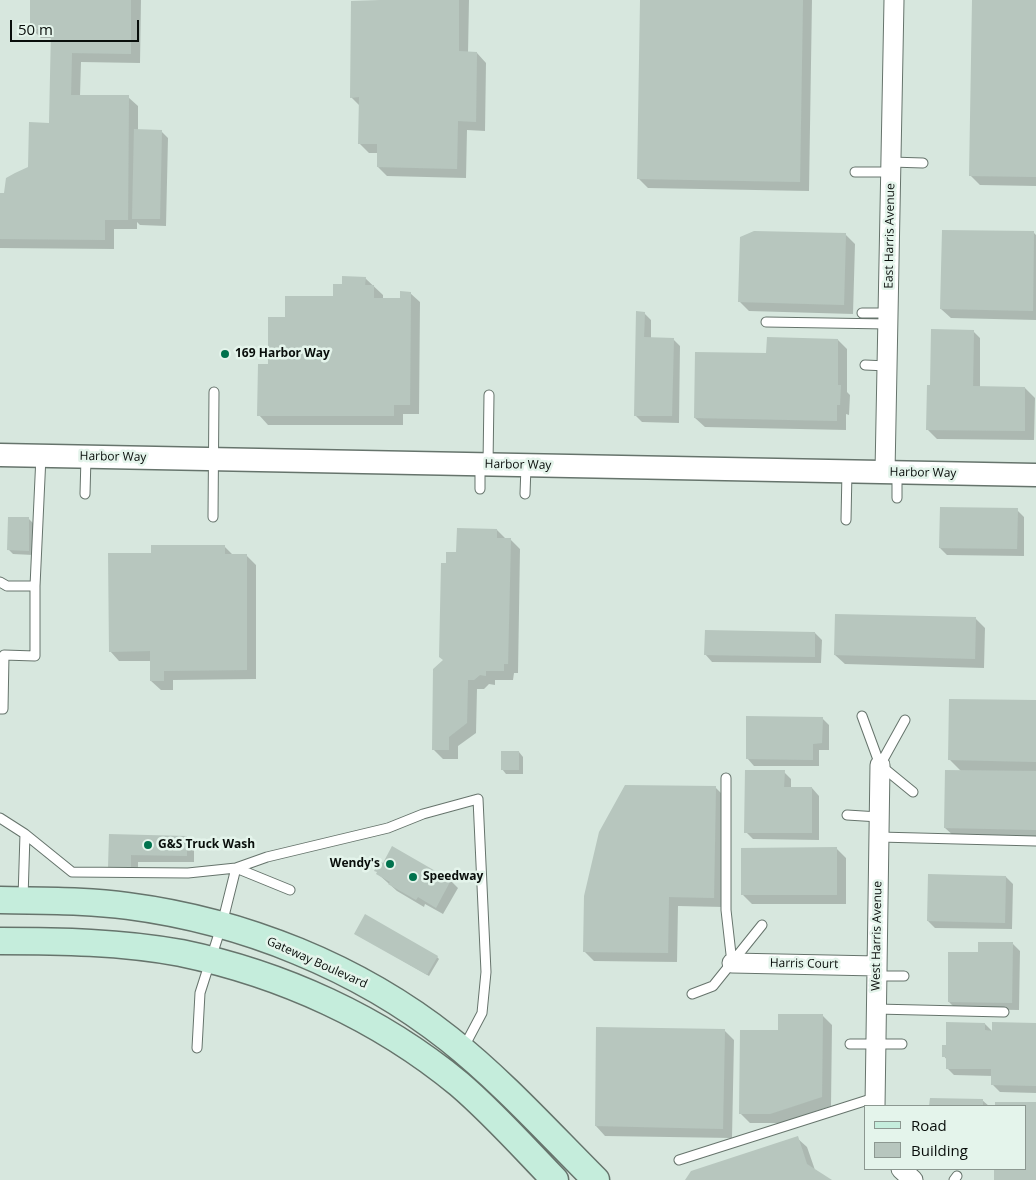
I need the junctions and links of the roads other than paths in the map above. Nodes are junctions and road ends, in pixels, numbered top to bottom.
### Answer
1 (894, 0) edge
2 (923, 163) dead end
3 (891, 167) junction
4 (855, 172) dead end
5 (862, 313) dead end
6 (888, 319) junction
7 (766, 322) dead end
8 (865, 365) dead end
9 (887, 366) junction
10 (214, 392) dead end
11 (488, 396) dead end
12 (0, 455) edge
13 (41, 456) junction
14 (86, 457) junction
15 (213, 459) junction
16 (484, 464) junction
17 (526, 465) junction
18 (847, 471) junction
19 (891, 472) junction
20 (1036, 475) edge
21 (480, 489) dead end
22 (85, 494) dead end
23 (525, 494) dead end
24 (897, 498) dead end
25 (213, 517) dead end
26 (846, 520) dead end
27 (0, 582) edge
28 (35, 586) junction
29 (0, 709) edge
30 (862, 716) dead end
31 (905, 720) dead end
32 (880, 765) junction
33 (726, 778) dead end
34 (913, 792) dead end
35 (847, 815) dead end
36 (879, 817) junction
37 (0, 818) edge
38 (25, 834) junction
39 (879, 837) junction
40 (1036, 841) edge
41 (236, 868) junction
42 (290, 890) dead end
43 (11, 901) edge
44 (222, 924) junction
45 (762, 925) dead end
46 (0, 940) edge
47 (210, 960) junction
48 (732, 963) junction
49 (876, 971) junction
50 (904, 976) dead end
51 (692, 994) dead end
52 (876, 1008) junction
53 (1004, 1012) dead end
54 (850, 1044) dead end
55 (875, 1044) junction
56 (902, 1044) dead end
57 (197, 1048) dead end
58 (462, 1050) junction
59 (875, 1102) edge
60 (864, 1105) edge
61 (679, 1160) dead end
62 (902, 1170) edge
63 (555, 1180) edge
64 (596, 1180) edge
65 (913, 1180) edge

1 - 3 street, East Harris Avenue
2 - 3 lane
3 - 4 lane
3 - 6 street, East Harris Avenue
5 - 6 lane
6 - 7 lane
6 - 9 street, East Harris Avenue
8 - 9 lane
9 - 19 street, East Harris Avenue
10 - 15 lane
11 - 16 lane
12 - 13 street, Harbor Way
13 - 14 street, Harbor Way
13 - 28 lane
14 - 15 street, Harbor Way
14 - 22 lane
15 - 16 street, Harbor Way
15 - 25 lane
16 - 17 street, Harbor Way
16 - 21 lane
17 - 18 street, Harbor Way
17 - 23 lane
18 - 19 street, Harbor Way
18 - 26 lane
19 - 20 street, Harbor Way
19 - 24 lane
27 - 28 lane
28 - 29 lane
30 - 32 lane
31 - 32 lane
32 - 34 lane
32 - 36 street, West Harris Avenue
33 - 48 lane
35 - 36 lane
36 - 39 street, West Harris Avenue
37 - 38 lane
38 - 41 lane
38 - 43 lane
39 - 40 lane
39 - 49 street, West Harris Avenue
41 - 42 lane
41 - 44 lane
41 - 58 lane
43 - 44 main road, Gateway Boulevard
44 - 47 lane
44 - 58 main road, Gateway Boulevard
45 - 48 lane
46 - 47 main road
47 - 57 lane
47 - 63 main road
48 - 49 street, Harris Court
48 - 51 lane
49 - 50 lane
49 - 52 street, West Harris Avenue
52 - 53 lane
52 - 55 street, West Harris Avenue
54 - 55 lane
55 - 56 lane
55 - 59 street, West Harris Avenue
58 - 64 main road, Gateway Boulevard
60 - 61 lane
62 - 65 street

